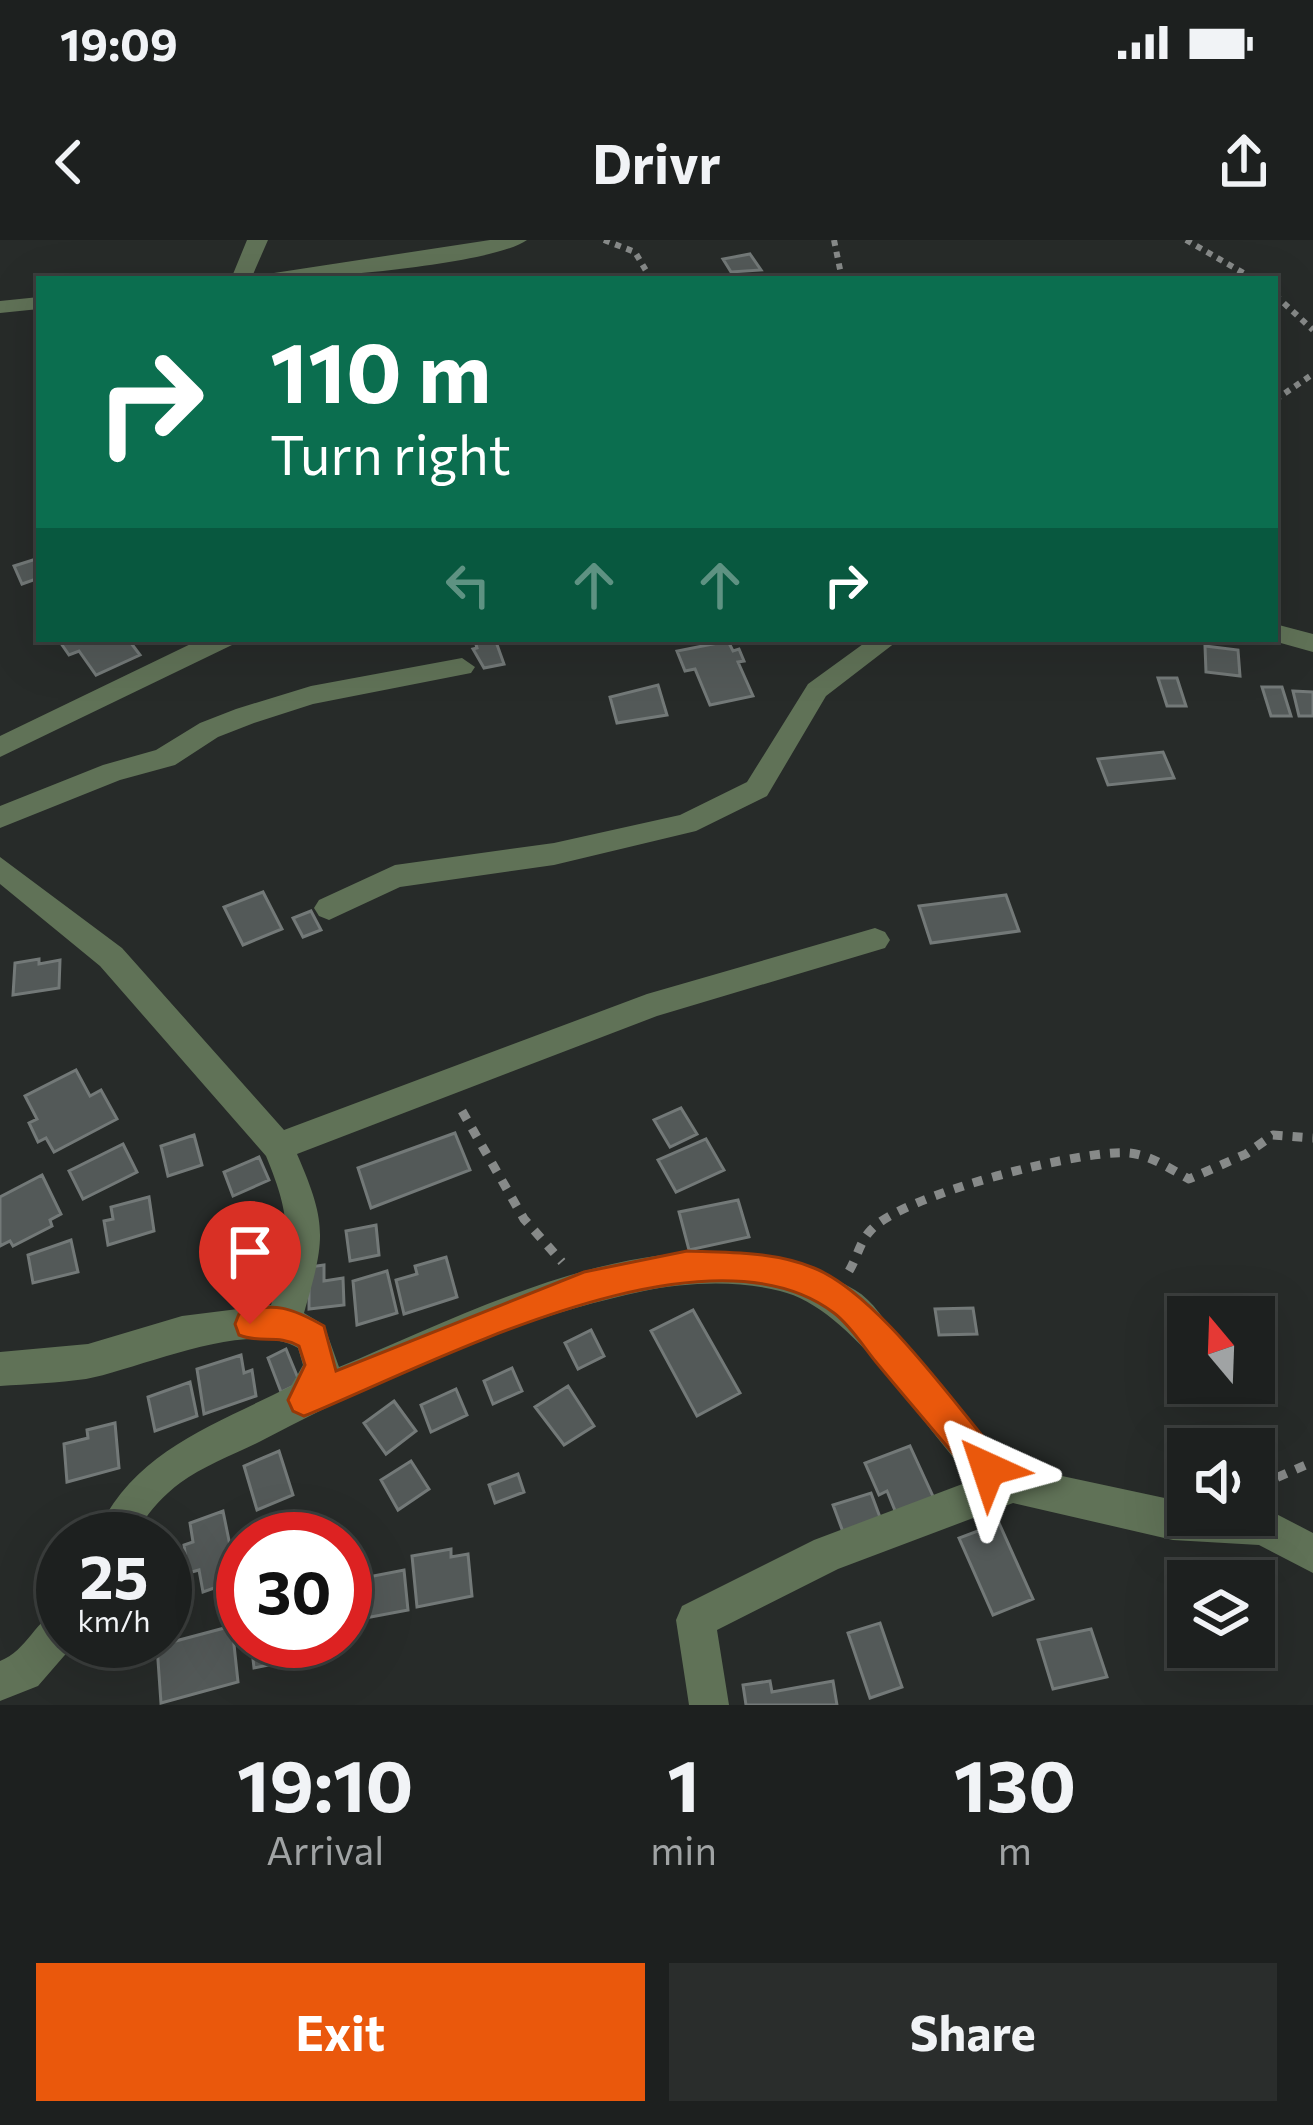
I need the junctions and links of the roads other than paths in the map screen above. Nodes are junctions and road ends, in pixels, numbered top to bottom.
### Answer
1 (258, 240) edge
2 (517, 240) edge
3 (441, 247) edge
4 (242, 276) edge
5 (290, 276) edge
6 (36, 303) edge
7 (0, 307) edge
8 (1278, 634) edge
9 (217, 642) edge
10 (883, 642) edge
11 (1313, 644) edge
12 (462, 667) dead end
13 (0, 746) edge
14 (0, 818) edge
15 (0, 868) edge
16 (329, 908) dead end
17 (875, 940) dead end
18 (278, 1147) junction
19 (284, 1320) junction
20 (0, 1369) edge
21 (304, 1400) junction
22 (1013, 1484) junction
23 (127, 1512) edge
24 (1313, 1554) edge
25 (36, 1658) edge
26 (0, 1681) edge
27 (709, 1705) edge

1 - 4 street
2 - 3 street
3 - 5 street
6 - 7 street
8 - 11 street
9 - 13 street
10 - 16 street
12 - 14 street
15 - 18 street
17 - 18 street
18 - 19 street
19 - 20 street
19 - 21 street
21 - 22 street
21 - 23 street
22 - 24 street
22 - 27 street
25 - 26 street

